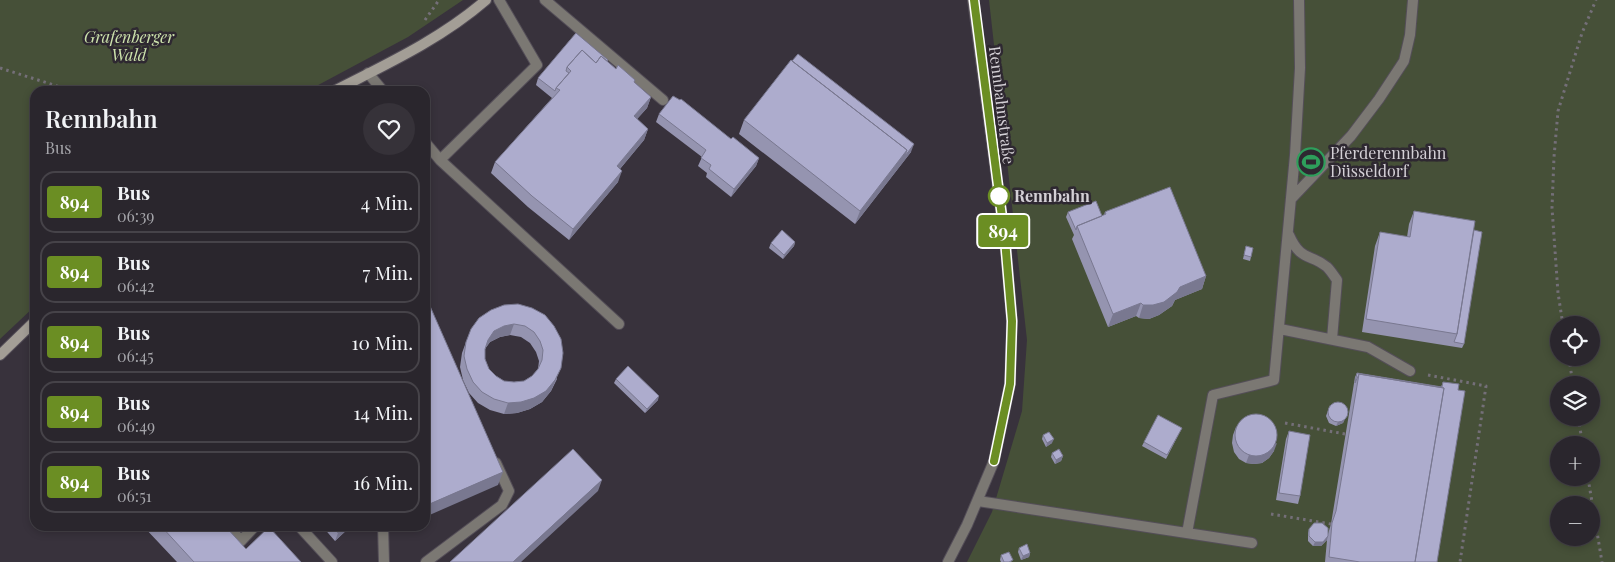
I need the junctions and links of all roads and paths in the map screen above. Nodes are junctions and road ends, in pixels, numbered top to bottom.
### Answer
1 (486, 0) edge
2 (499, 0) edge
3 (545, 0) edge
4 (974, 0) edge
5 (1299, 0) edge
6 (1413, 0) edge
7 (1596, 0) edge
8 (0, 68) edge
9 (368, 74) junction
10 (57, 86) edge
11 (344, 86) edge
12 (379, 86) edge
13 (663, 100) dead end
14 (430, 148) edge
15 (440, 160) junction
16 (1292, 198) junction
17 (1288, 234) junction
18 (1562, 316) edge
19 (619, 324) dead end
20 (30, 326) edge
21 (1280, 328) junction
22 (1332, 339) junction
23 (0, 355) edge
24 (1410, 371) joint
25 (1285, 423) dead end
26 (1346, 434) dead end
27 (493, 455) edge
28 (1589, 486) edge
29 (978, 501) junction
30 (1271, 514) dead end
31 (1332, 524) edge
32 (233, 531) edge
33 (250, 531) edge
34 (304, 531) edge
35 (383, 531) edge
36 (1187, 533) junction
37 (1252, 543) dead end
38 (332, 562) edge
39 (384, 562) edge
40 (426, 562) edge
41 (948, 562) edge
42 (1460, 562) edge
43 (1602, 562) edge

1 - 9 street
2 - 15 street
3 - 13 street
4 - 29 street, Rennbahnstraße
5 - 16 street
6 - 16 street
7 - 18 path
8 - 10 path
9 - 11 street
9 - 12 street
14 - 15 street
15 - 19 street
16 - 17 street
17 - 21 street
17 - 22 street
20 - 23 street
21 - 22 street
21 - 36 street
22 - 24 street
24 - 42 path
25 - 26 path
27 - 40 street
28 - 43 path
29 - 36 street
29 - 41 street, Rennbahnstraße
30 - 31 path
32 - 33 street
34 - 38 street
35 - 39 street
36 - 37 street

